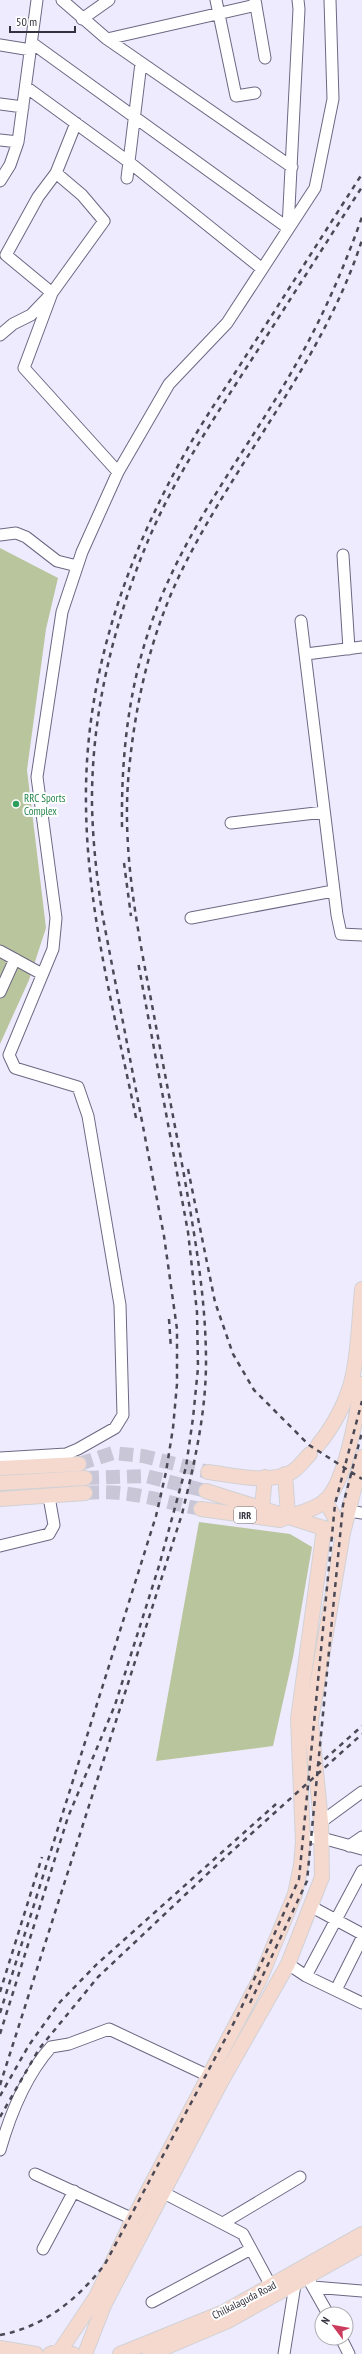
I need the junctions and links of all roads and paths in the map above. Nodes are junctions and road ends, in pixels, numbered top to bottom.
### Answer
1 (37, 0) edge
2 (62, 0) edge
3 (110, 0) edge
4 (216, 0) edge
5 (298, 0) edge
6 (330, 0) edge
7 (256, 2) edge
8 (219, 13) junction
9 (82, 19) junction
10 (107, 39) junction
11 (0, 45) edge
12 (32, 47) junction
13 (265, 58) dead end
14 (141, 63) junction
15 (26, 87) junction
16 (255, 93) dead end
17 (0, 104) edge
18 (23, 107) junction
19 (135, 119) junction
20 (76, 123) junction
21 (0, 140) edge
22 (18, 142) junction
23 (129, 162) junction
24 (292, 167) junction
25 (56, 173) junction
26 (127, 178) dead end
27 (0, 181) edge
28 (288, 228) junction
29 (261, 268) junction
30 (52, 293) junction
31 (0, 335) edge
32 (118, 472) junction
33 (0, 535) edge
34 (343, 555) dead end
35 (77, 566) junction
36 (301, 621) dead end
37 (362, 647) edge
38 (349, 649) junction
39 (306, 654) junction
40 (324, 812) junction
41 (230, 823) dead end
42 (333, 891) junction
43 (192, 918) dead end
44 (362, 935) edge
45 (0, 951) edge
46 (15, 959) junction
47 (42, 974) junction
48 (0, 992) edge
49 (362, 1289) edge
50 (362, 1384) edge
51 (362, 1457) edge
52 (0, 1458) edge
53 (79, 1464) tunnel mouth
54 (0, 1468) edge
55 (208, 1472) tunnel mouth
56 (285, 1474) junction
57 (265, 1477) junction
58 (84, 1478) tunnel mouth
59 (0, 1483) edge
60 (206, 1491) tunnel mouth
61 (85, 1493) tunnel mouth
62 (49, 1497) junction
63 (0, 1499) edge
64 (325, 1500) junction
65 (262, 1507) junction
66 (201, 1509) tunnel mouth
67 (356, 1512) edge
68 (288, 1515) junction
69 (324, 1529) junction
70 (343, 1533) junction
71 (0, 1546) edge
72 (362, 1792) edge
73 (321, 1822) junction
74 (362, 1837) edge
75 (303, 1838) junction
76 (322, 1838) junction
77 (349, 1846) junction
78 (362, 1849) edge
79 (362, 1871) edge
80 (312, 1907) junction
81 (337, 1919) junction
82 (362, 1934) edge
83 (362, 1938) edge
84 (288, 1964) junction
85 (306, 1976) junction
86 (336, 1990) junction
87 (362, 2004) edge
88 (209, 2076) junction
89 (0, 2150) edge
90 (35, 2174) dead end
91 (300, 2177) dead end
92 (74, 2191) junction
93 (164, 2193) junction
94 (133, 2219) junction
95 (223, 2223) junction
96 (362, 2234) edge
97 (362, 2246) edge
98 (43, 2249) dead end
99 (251, 2249) junction
100 (305, 2284) junction
101 (271, 2286) junction
102 (362, 2291) edge
103 (152, 2302) dead end
104 (322, 2306) edge
105 (0, 2348) edge
106 (61, 2353) edge
107 (36, 2354) edge
108 (85, 2354) edge
109 (120, 2354) edge
110 (150, 2354) edge
111 (284, 2354) edge

1 - 12 street
2 - 9 street
3 - 9 street
4 - 8 street
5 - 24 street
6 - 28 street
7 - 8 street
7 - 13 street
8 - 10 street
8 - 16 street
9 - 10 street
10 - 14 street
11 - 12 street
12 - 15 street
12 - 19 street
14 - 19 street
14 - 24 street
15 - 18 street
15 - 20 street
17 - 18 street
18 - 22 street
19 - 23 street
19 - 28 street
20 - 23 street
20 - 25 street
21 - 22 street
22 - 27 street
23 - 26 street
23 - 29 street
24 - 28 street
25 - 30 street
25 - 30 street
28 - 29 street
29 - 32 street
30 - 31 street
30 - 32 street
32 - 35 street
33 - 35 street
34 - 38 street
35 - 47 street
36 - 39 street
37 - 38 street
38 - 39 street
39 - 40 street
40 - 41 street
40 - 42 street
42 - 43 street
42 - 44 street
45 - 46 street
46 - 47 street
46 - 48 street
47 - 52 street
49 - 56 main road
50 - 64 main road, IRR
51 - 67 main road
53 - 54 main road
55 - 57 main road
56 - 57 main road
56 - 68 main road
57 - 65 main road
58 - 59 main road
60 - 65 main road, IRR
61 - 62 main road
62 - 63 main road
62 - 71 street
64 - 68 main road, IRR
64 - 70 main road
65 - 68 main road, IRR
66 - 68 main road, IRR
67 - 70 main road
68 - 69 main road, IRR
69 - 70 main road, IRR
69 - 75 main road
70 - 73 main road
72 - 73 street
73 - 76 main road
74 - 77 street
75 - 76 street
75 - 88 main road
76 - 77 street
76 - 80 main road
77 - 78 street
79 - 81 street
80 - 81 street
80 - 84 main road
81 - 82 street
81 - 85 street
83 - 86 street
84 - 85 street
84 - 93 main road
85 - 86 street
86 - 87 street
88 - 89 street
88 - 94 main road
90 - 92 street
91 - 95 street
92 - 94 street
92 - 98 street
93 - 95 street
93 - 108 main road
94 - 106 main road
95 - 99 street
96 - 101 main road, Chilkalaguda Road
97 - 100 main road, Chilkalaguda Road
99 - 101 street
99 - 103 street
100 - 102 street
100 - 104 street
100 - 110 main road, Chilkalaguda Road
100 - 111 street
101 - 109 main road, Chilkalaguda Road
105 - 107 main road

